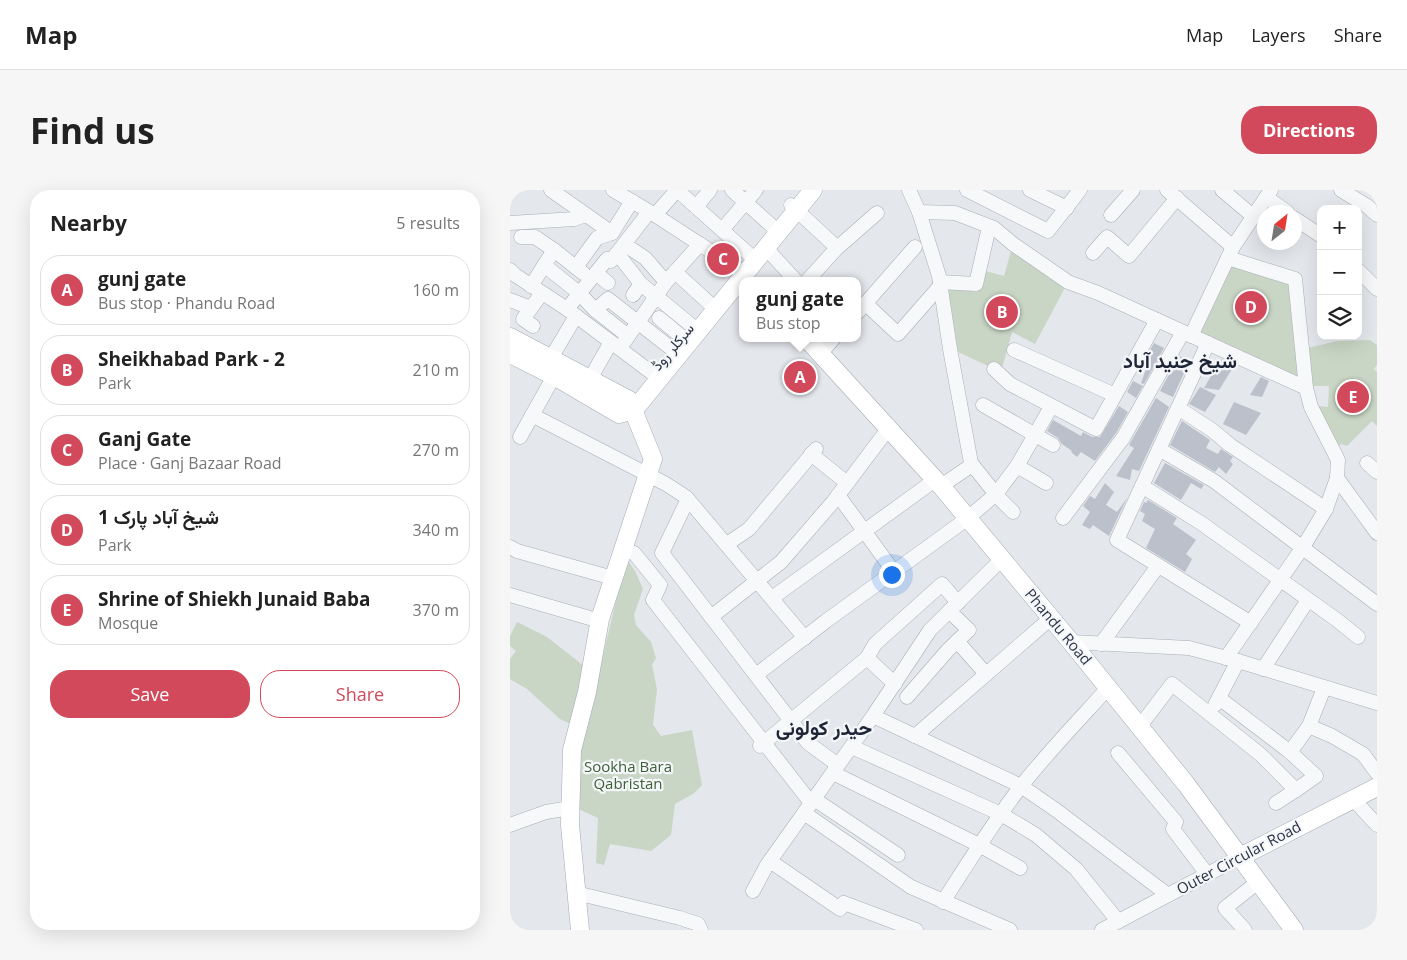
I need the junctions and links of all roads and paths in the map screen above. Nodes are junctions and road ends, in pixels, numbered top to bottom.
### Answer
1 (551, 190) edge
2 (613, 190) edge
3 (677, 190) edge
4 (710, 190) edge
5 (732, 190) edge
6 (756, 190) edge
7 (803, 190) edge
8 (813, 190) edge
9 (909, 190) edge
10 (967, 190) edge
11 (1030, 190) edge
12 (1080, 190) edge
13 (1133, 190) edge
14 (1222, 190) edge
15 (1341, 190) edge
16 (1172, 194) edge
17 (1269, 194) edge
18 (632, 201) junction
19 (746, 202) junction
20 (1280, 205) edge
21 (696, 207) junction
22 (794, 207) junction
23 (1067, 208) junction
24 (919, 212) junction
25 (652, 213) junction
26 (877, 213) dead end
27 (586, 215) junction
28 (1111, 215) dead end
29 (1377, 215) edge
30 (1254, 217) junction
31 (510, 223) edge
32 (1302, 223) edge
33 (773, 227) junction
34 (989, 227) junction
35 (722, 230) junction
36 (1317, 233) edge
37 (606, 235) junction
38 (514, 240) edge
39 (832, 243) dead end
40 (700, 244) junction
41 (915, 247) dead end
42 (554, 250) junction
43 (620, 250) junction
44 (758, 251) junction
45 (1231, 252) junction
46 (1093, 253) dead end
47 (648, 262) junction
48 (544, 266) junction
49 (576, 267) junction
50 (510, 270) edge
51 (1362, 274) edge
52 (744, 275) edge
53 (593, 276) junction
54 (670, 277) junction
55 (791, 277) edge
56 (811, 277) edge
57 (739, 279) edge
58 (739, 281) edge
59 (608, 283) dead end
60 (636, 284) junction
61 (940, 284) junction
62 (537, 289) junction
63 (1377, 289) edge
64 (579, 293) junction
65 (656, 296) junction
66 (510, 300) edge
67 (710, 303) junction
68 (861, 307) edge
69 (648, 309) junction
70 (595, 310) junction
71 (571, 312) junction
72 (529, 318) junction
73 (1157, 320) junction
74 (638, 322) junction
75 (1187, 334) junction
76 (628, 336) junction
77 (681, 337) junction
78 (810, 342) edge
79 (830, 342) edge
80 (1208, 343) junction
81 (616, 345) junction
82 (511, 348) edge
83 (1014, 350) dead end
84 (820, 354) junction
85 (551, 358) junction
86 (994, 369) dead end
87 (652, 373) junction
88 (554, 376) junction
89 (590, 378) junction
90 (1306, 388) junction
91 (1115, 395) junction
92 (631, 405) junction
93 (983, 405) dead end
94 (1051, 407) junction
95 (1178, 408) junction
96 (532, 416) junction
97 (888, 429) junction
98 (1035, 435) junction
99 (520, 438) dead end
100 (1053, 444) dead end
101 (1159, 449) junction
102 (972, 465) junction
103 (1018, 466) junction
104 (648, 475) junction
105 (1337, 478) junction
106 (848, 483) junction
107 (938, 483) junction
108 (1046, 483) dead end
109 (1142, 486) junction
110 (996, 494) junction
111 (838, 495) junction
112 (688, 499) junction
113 (1326, 509) junction
114 (1012, 512) dead end
115 (968, 518) junction
116 (1063, 518) dead end
117 (1372, 518) edge
118 (865, 532) junction
119 (1377, 533) edge
120 (727, 544) junction
121 (510, 547) edge
122 (1303, 547) junction
123 (622, 550) junction
124 (1002, 559) junction
125 (1158, 566) junction
126 (894, 572) junction
127 (613, 578) junction
128 (1279, 580) junction
129 (758, 581) junction
130 (510, 595) edge
131 (772, 598) junction
132 (1308, 600) junction
133 (1377, 604) edge
134 (954, 607) junction
135 (711, 617) junction
136 (1051, 618) junction
137 (600, 621) junction
138 (1251, 623) junction
139 (1358, 637) dead end
140 (805, 638) junction
141 (957, 641) junction
142 (1071, 642) junction
143 (1101, 644) junction
144 (867, 658) junction
145 (1232, 659) junction
146 (1263, 669) junction
147 (986, 674) junction
148 (756, 676) junction
149 (895, 684) junction
150 (1108, 688) junction
151 (1324, 688) junction
152 (907, 697) dead end
153 (1220, 698) junction
154 (1377, 703) edge
155 (1210, 714) junction
156 (873, 716) junction
157 (791, 721) junction
158 (1140, 726) junction
159 (1309, 726) junction
160 (915, 736) junction
161 (762, 744) junction
162 (852, 747) junction
163 (1290, 752) junction
164 (1118, 753) dead end
165 (835, 769) junction
166 (1377, 773) edge
167 (1021, 786) junction
168 (1377, 787) edge
169 (1296, 790) junction
170 (1353, 799) junction
171 (1276, 803) dead end
172 (810, 805) junction
173 (570, 808) junction
174 (1001, 814) junction
175 (510, 825) edge
176 (1377, 825) edge
177 (979, 845) junction
178 (898, 855) dead end
179 (1240, 857) junction
180 (770, 862) junction
181 (1020, 868) dead end
182 (1207, 874) junction
183 (1258, 882) junction
184 (753, 891) dead end
185 (576, 893) junction
186 (1168, 895) junction
187 (943, 902) junction
188 (1118, 922) junction
189 (580, 930) edge
190 (701, 930) edge
191 (916, 930) edge
192 (1010, 930) edge
193 (1102, 930) edge
194 (1246, 930) edge
195 (1294, 930) edge

1 - 27 street
2 - 18 street
3 - 21 street
3 - 25 street
4 - 21 street
5 - 19 street
6 - 19 street
7 - 22 main road
8 - 22 main road
9 - 24 street
10 - 23 street
11 - 23 street
12 - 23 street
13 - 28 street
14 - 30 street
15 - 29 street
16 - 45 street
16 - 46 street
17 - 20 street
17 - 30 street
18 - 25 street
18 - 37 street
19 - 33 street
19 - 35 street
21 - 35 street
22 - 33 main road
22 - 39 street
22 - 44 main road
24 - 34 street
24 - 61 street
25 - 40 street
25 - 43 street
26 - 56 street
27 - 31 street
27 - 37 street
30 - 45 street
32 - 36 street
33 - 44 main road
34 - 61 street
34 - 73 street
35 - 44 street
37 - 43 street
37 - 49 street
38 - 42 street
40 - 52 street
40 - 54 street
41 - 68 street
42 - 48 street
42 - 49 street
43 - 47 street
43 - 53 street
43 - 60 street
44 - 52 main road
44 - 55 street
45 - 75 street
45 - 90 street
47 - 54 street
47 - 60 street
48 - 62 street
48 - 64 street
49 - 53 street
50 - 62 street
51 - 63 street
53 - 59 street
53 - 64 street
54 - 65 street
54 - 67 street
57 - 67 main road, سرکلر روڈ
58 - 92 main road
60 - 65 street
61 - 68 street
61 - 102 street
62 - 71 street
62 - 72 street
64 - 70 street
64 - 71 street
65 - 69 street
65 - 77 street
66 - 72 street
67 - 77 main road, سرکلر روڈ
69 - 74 street
69 - 77 street
70 - 74 street
70 - 76 street
71 - 81 street
71 - 85 street
72 - 82 street
73 - 75 street
73 - 91 street
74 - 76 street
74 - 77 street
75 - 80 street
75 - 116 street
76 - 81 street
77 - 87 main road, سرکلر روڈ
78 - 84 main road, Phandu Road
79 - 84 street
80 - 90 street
80 - 95 street
81 - 87 street
81 - 89 street
82 - 85 main road
82 - 88 main road
83 - 91 street
84 - 97 main road, Phandu Road
85 - 89 main road
86 - 94 street
87 - 92 main road, سرکلر روڈ
88 - 92 main road
88 - 96 street
89 - 92 main road
90 - 105 street
91 - 94 street
92 - 104 main road
93 - 98 street
94 - 98 street
95 - 101 street
95 - 113 street
96 - 99 street
96 - 104 street
97 - 106 street
97 - 107 main road, Phandu Road
98 - 100 street
98 - 103 street
101 - 109 street
101 - 122 street
102 - 107 street
102 - 110 street
103 - 108 street
103 - 110 street
104 - 112 street
104 - 123 main road
105 - 113 street
105 - 117 street
106 - 111 street
106 - 120 street
107 - 115 main road, Phandu Road
107 - 118 street
109 - 125 street
109 - 128 street
110 - 114 street
110 - 115 street
111 - 118 street
111 - 129 street
112 - 120 street
112 - 135 street
113 - 122 street
115 - 124 main road, Phandu Road
115 - 126 street
117 - 119 street
118 - 126 street
118 - 131 street
120 - 129 street
121 - 127 street
122 - 128 street
122 - 133 street
123 - 127 main road
123 - 161 street
124 - 134 street
124 - 136 main road, Phandu Road
125 - 138 street
125 - 143 street
126 - 140 street
127 - 137 main road
128 - 132 street
128 - 138 street
129 - 131 street
129 - 135 street
130 - 137 street
131 - 140 street
132 - 139 street
132 - 146 street
134 - 141 street
134 - 144 street
134 - 149 street
135 - 148 street
136 - 142 main road, Phandu Road
136 - 147 street
137 - 173 main road
138 - 145 street
140 - 148 street
141 - 147 street
141 - 152 street
142 - 143 street
142 - 150 main road, Phandu Road
143 - 145 street
144 - 149 street
144 - 157 street
145 - 146 street
145 - 153 street
146 - 151 street
147 - 160 street
148 - 157 street
149 - 156 street
150 - 158 main road, Phandu Road
150 - 167 street
151 - 154 street
151 - 159 street
153 - 155 street
153 - 163 street
155 - 158 street
155 - 169 street
156 - 160 street
156 - 162 street
157 - 161 street
157 - 165 street
158 - 179 main road, Phandu Road
159 - 163 street
159 - 166 street
160 - 167 street
161 - 172 street
162 - 165 street
162 - 174 street
163 - 169 street
164 - 182 street
165 - 172 street
165 - 177 street
167 - 174 street
167 - 186 street
168 - 170 main road, Outer Circular Road
169 - 171 street
170 - 176 street
170 - 179 main road, Outer Circular Road
172 - 178 street
172 - 180 street
172 - 187 street
173 - 175 street
173 - 185 main road
174 - 177 street
174 - 188 street
177 - 181 street
177 - 187 street
179 - 182 street, Outer Circular Road
179 - 183 main road, Phandu Road
180 - 184 street
180 - 191 street
182 - 186 street, Outer Circular Road
183 - 194 street
183 - 195 main road, Phandu Road
185 - 189 main road
185 - 190 street
186 - 188 street, Outer Circular Road
187 - 192 street
188 - 193 street, Outer Circular Road

